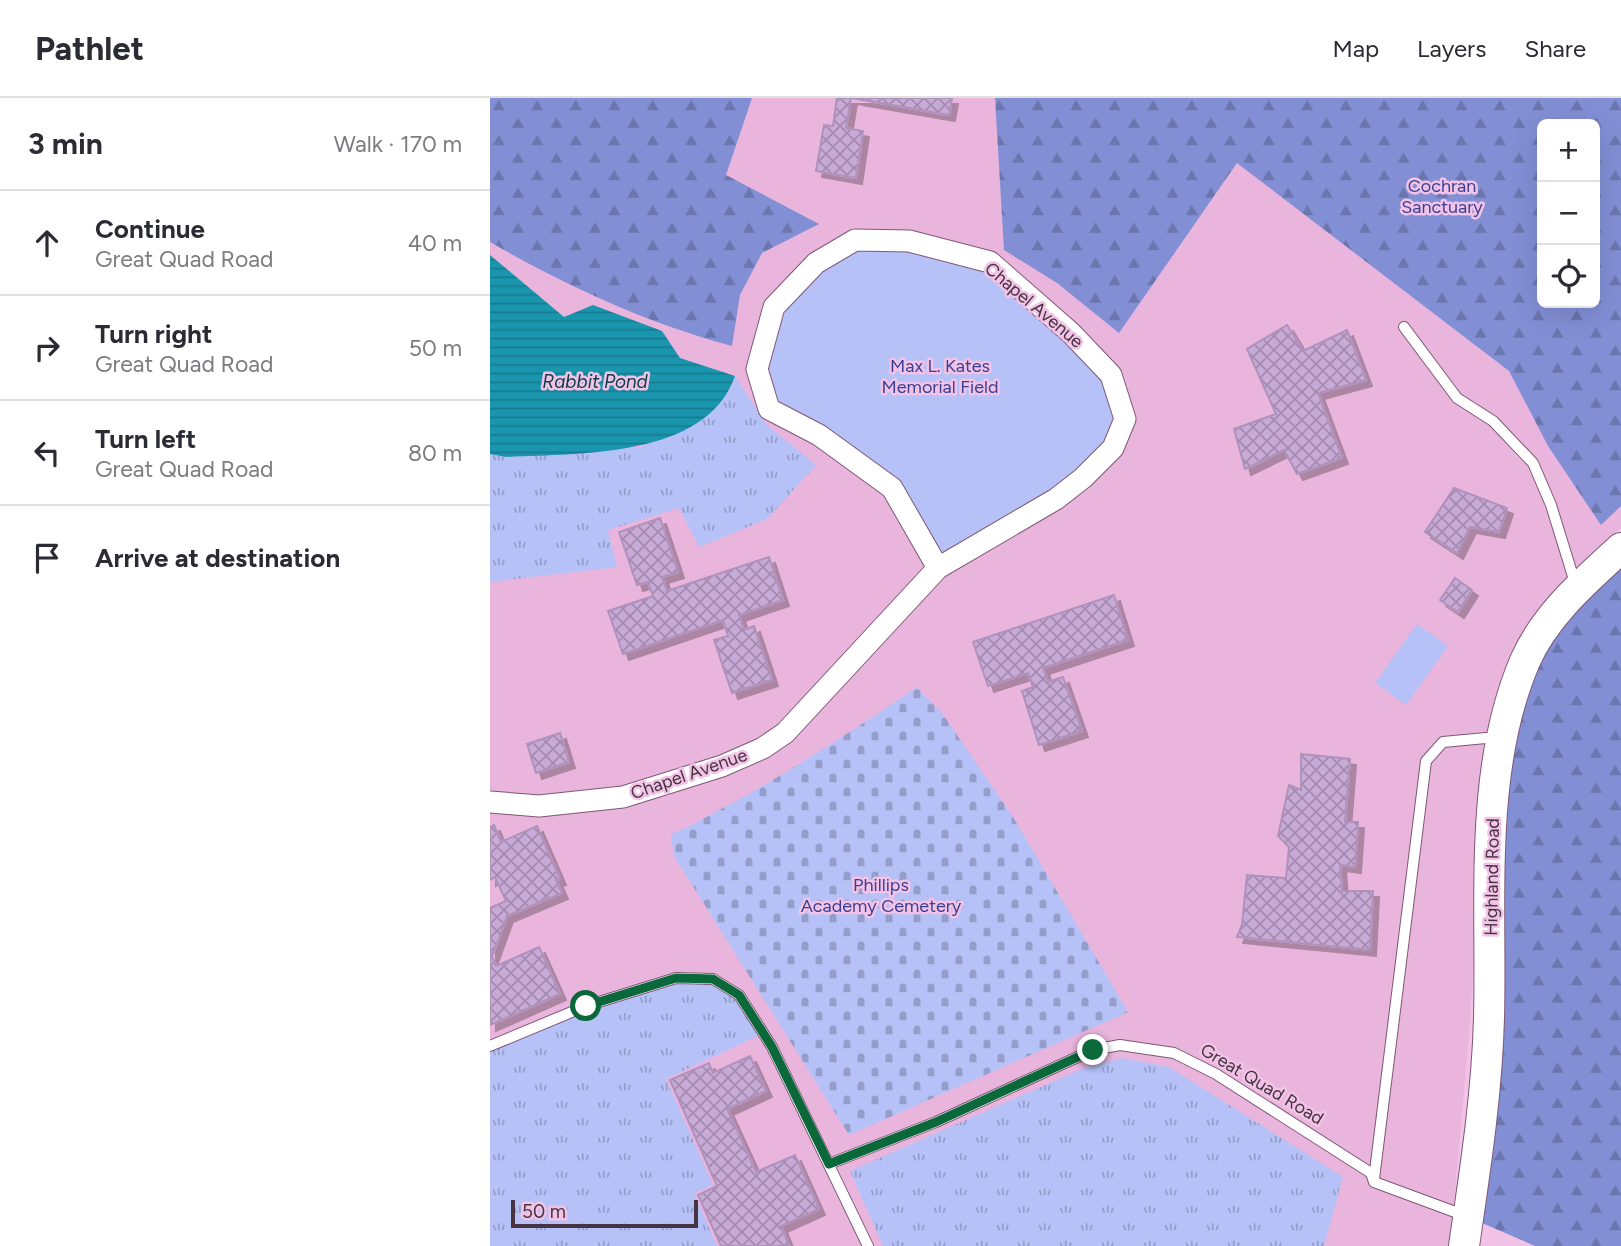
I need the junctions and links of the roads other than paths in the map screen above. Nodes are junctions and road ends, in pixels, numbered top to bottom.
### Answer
1 (1404, 327) dead end
2 (1621, 548) edge
3 (937, 568) junction
4 (1577, 588) junction
5 (1502, 742) junction
6 (490, 802) edge
7 (490, 1046) edge
8 (829, 1164) junction
9 (1374, 1182) junction
10 (1466, 1232) edge
11 (868, 1246) edge

1 - 4 lane
2 - 4 street, Highland Road
3 - 3 street, Chapel Avenue
3 - 6 street, Chapel Avenue
4 - 5 street, Highland Road
5 - 9 lane
5 - 10 street, Highland Road
7 - 8 lane
8 - 9 lane, Great Quad Road
8 - 11 lane
9 - 10 lane, Great Quad Road

